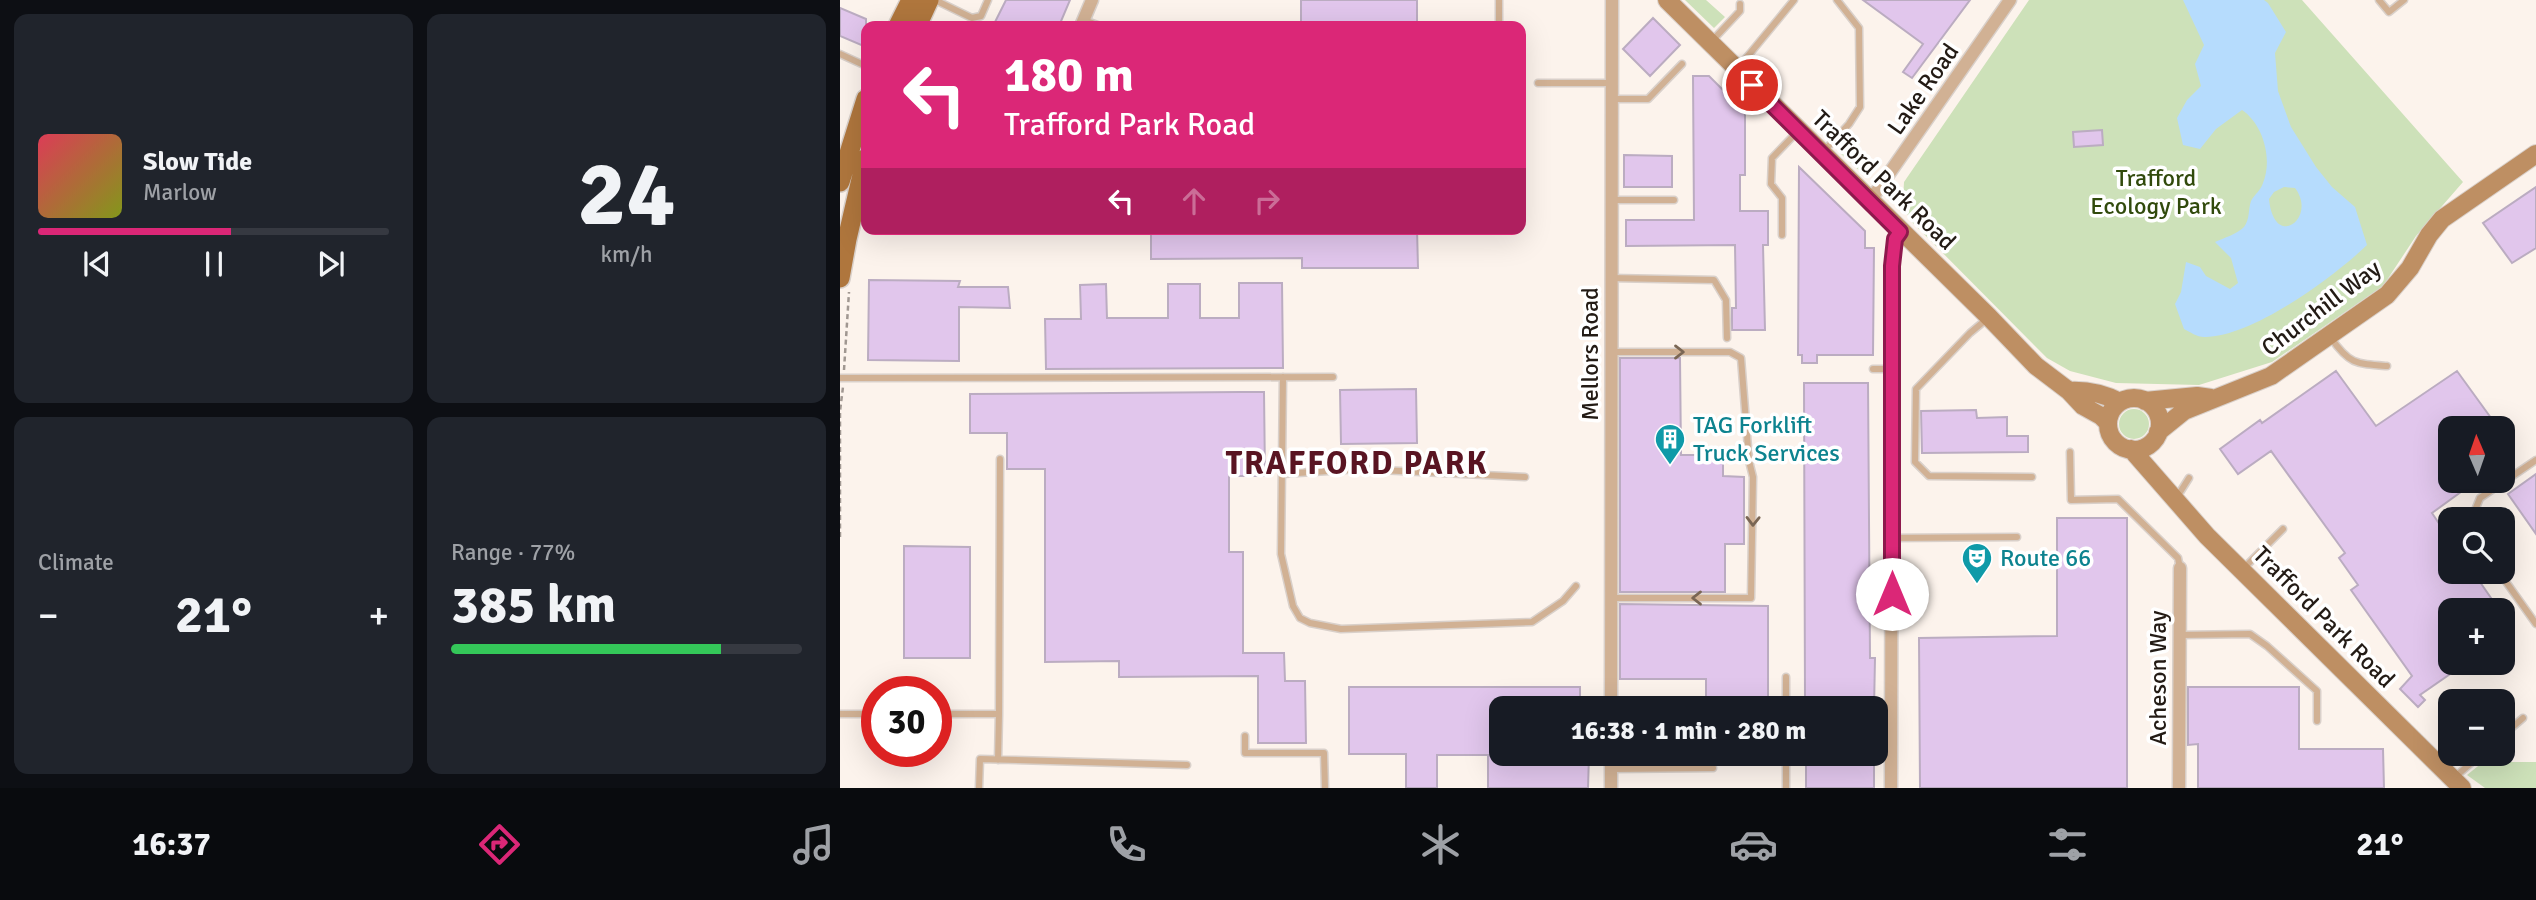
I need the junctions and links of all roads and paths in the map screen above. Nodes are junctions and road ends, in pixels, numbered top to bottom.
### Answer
1 (929, 0) edge
2 (935, 0) edge
3 (988, 0) edge
4 (1092, 0) edge
5 (1499, 0) edge
6 (1612, 0) edge
7 (1667, 0) edge
8 (1794, 0) edge
9 (1837, 0) edge
10 (2010, 0) edge
11 (2379, 0) edge
12 (2404, 0) edge
13 (905, 2) edge
14 (1740, 4) dead end
15 (972, 18) junction
16 (899, 21) edge
17 (919, 21) edge
18 (970, 21) edge
19 (1083, 21) edge
20 (1499, 21) edge
21 (1710, 43) junction
22 (840, 54) edge
23 (861, 64) edge
24 (1682, 64) dead end
25 (1737, 69) junction
26 (1538, 83) dead end
27 (1612, 83) junction
28 (1612, 99) junction
29 (861, 115) edge
30 (1799, 131) junction
31 (1822, 153) junction
32 (2536, 154) edge
33 (861, 178) edge
34 (840, 182) edge
35 (1611, 200) junction
36 (1674, 200) dead end
37 (1870, 201) junction
38 (1900, 232) junction
39 (1782, 235) dead end
40 (1611, 278) junction
41 (844, 284) edge
42 (1989, 317) junction
43 (2330, 336) junction
44 (1727, 338) dead end
45 (1611, 352) junction
46 (2387, 366) dead end
47 (1873, 369) dead end
48 (1892, 369) junction
49 (1283, 377) junction
50 (1334, 377) dead end
51 (842, 378) edge
52 (2069, 391) junction
53 (2215, 398) junction
54 (2146, 401) junction
55 (2120, 402) junction
56 (2108, 424) junction
57 (2156, 437) junction
58 (2131, 449) junction
59 (2070, 452) dead end
60 (1000, 459) dead end
61 (2536, 460) edge
62 (1282, 474) junction
63 (1525, 477) dead end
64 (2156, 477) junction
65 (2032, 478) dead end
66 (2189, 478) dead end
67 (2175, 501) junction
68 (2476, 507) edge
69 (2283, 529) dead end
70 (840, 537) edge
71 (2017, 537) dead end
72 (1892, 538) junction
73 (2179, 568) joint
74 (2241, 570) junction
75 (2508, 584) edge
76 (1576, 586) dead end
77 (1611, 598) junction
78 (2536, 624) edge
79 (2179, 635) junction
80 (1786, 677) dead end
81 (1611, 696) edge
82 (1786, 696) edge
83 (840, 714) edge
84 (861, 714) edge
85 (952, 714) edge
86 (999, 714) junction
87 (2523, 718) dead end
88 (2317, 721) dead end
89 (2515, 725) edge
90 (1245, 736) dead end
91 (998, 760) junction
92 (1188, 765) dead end
93 (1786, 766) edge
94 (2471, 766) edge
95 (1713, 768) dead end
96 (1611, 769) joint
97 (2457, 784) edge
98 (979, 788) edge
99 (1325, 788) edge
100 (1611, 788) edge
101 (1786, 788) edge
102 (1891, 788) edge
103 (2179, 788) edge

1 - 17 main road
2 - 15 lane
3 - 15 lane
4 - 19 street
5 - 20 lane
6 - 27 street, Mellors Road
7 - 21 street, Trafford Park Road
8 - 25 lane
9 - 31 lane
10 - 37 street, Lake Road
11 - 12 lane
13 - 16 main road
14 - 21 lane
15 - 18 lane
21 - 25 street, Trafford Park Road
22 - 23 lane
24 - 28 lane
25 - 30 street, Trafford Park Road
26 - 27 lane
27 - 28 street, Mellors Road
28 - 35 street, Mellors Road
29 - 34 main road
30 - 31 street, Trafford Park Road
30 - 39 lane
31 - 37 street, Trafford Park Road
32 - 43 street, Churchill Way
33 - 41 main road
35 - 36 lane
35 - 40 street, Mellors Road
37 - 38 street, Trafford Park Road
38 - 42 street, Trafford Park Road
38 - 48 street
40 - 44 lane
40 - 45 street, Mellors Road
41 - 51 path
42 - 52 street, Trafford Park Road
42 - 65 lane
43 - 46 lane
43 - 53 street, Churchill Way
45 - 77 street, Mellors Road
45 -> 77 lane
47 - 48 lane
48 - 72 street
49 - 50 lane
49 - 51 lane
49 - 62 lane
51 - 70 path
52 - 55 street
52 - 56 street, Trafford Park Road
53 - 54 street, Churchill Way
53 - 57 street, Churchill Way
54 - 55 street
54 - 57 street
55 - 56 street
56 - 58 street
57 - 58 street
57 - 64 street
58 - 64 street, Trafford Park Road
59 - 73 lane
60 - 86 lane
61 - 68 lane
62 - 63 lane
62 - 76 lane
64 - 67 street, Trafford Park Road
66 - 67 lane
67 - 74 street, Trafford Park Road
69 - 74 lane
71 - 72 lane
72 - 102 street
73 - 79 street, Acheson Way
74 - 97 street, Trafford Park Road
75 - 78 lane
77 - 81 street, Mellors Road
79 - 88 lane
79 - 103 street, Acheson Way
80 - 82 lane
83 - 84 lane
85 - 86 lane
86 - 91 lane
87 - 89 lane
90 - 99 lane
91 - 92 lane
91 - 98 lane
93 - 101 lane
94 - 97 lane
95 - 96 lane
96 - 100 street

